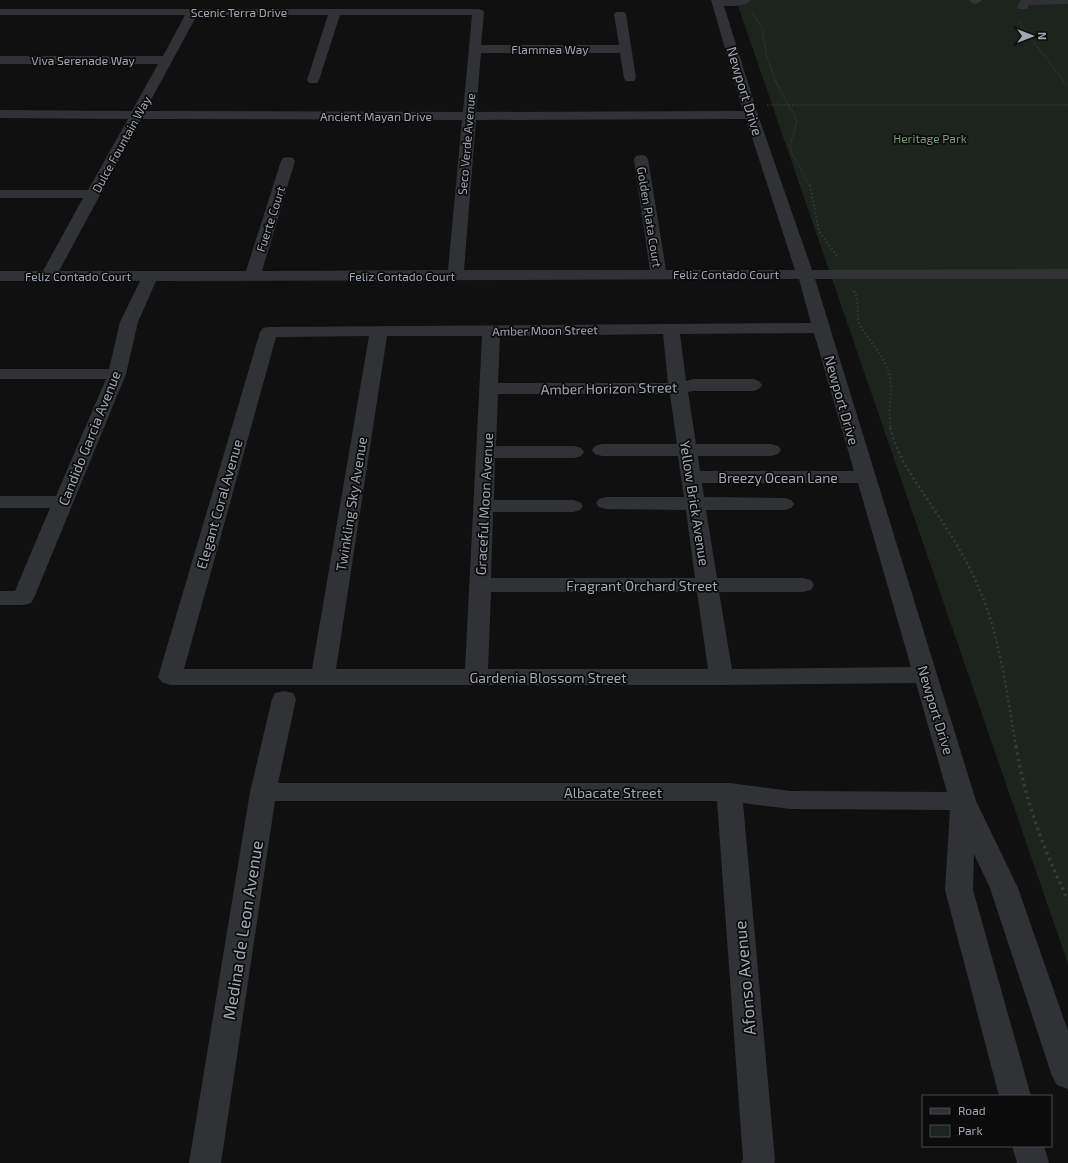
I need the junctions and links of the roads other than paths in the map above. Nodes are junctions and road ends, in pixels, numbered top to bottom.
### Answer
1 (745, 0) edge
2 (717, 1) edge
3 (1068, 1) edge
4 (1023, 7) dead end
5 (0, 12) edge
6 (193, 12) junction
7 (335, 12) junction
8 (478, 12) joint
9 (620, 14) dead end
10 (625, 49) junction
11 (474, 50) junction
12 (0, 60) edge
13 (167, 60) junction
14 (630, 78) dead end
15 (314, 80) dead end
16 (0, 114) edge
17 (137, 114) junction
18 (751, 115) junction
19 (468, 116) junction
20 (641, 159) dead end
21 (288, 161) dead end
22 (0, 194) edge
23 (94, 194) junction
24 (805, 274) junction
25 (1068, 274) edge
26 (456, 275) junction
27 (659, 275) junction
28 (0, 276) edge
29 (48, 276) junction
30 (150, 276) junction
31 (252, 276) junction
32 (671, 328) junction
33 (821, 328) junction
34 (379, 331) junction
35 (492, 331) junction
36 (269, 332) joint
37 (0, 374) edge
38 (118, 374) junction
39 (754, 385) dead end
40 (489, 388) junction
41 (678, 389) junction
42 (602, 450) dead end
43 (687, 450) junction
44 (771, 450) dead end
45 (486, 452) junction
46 (574, 452) dead end
47 (692, 477) junction
48 (865, 477) junction
49 (0, 502) edge
50 (63, 502) junction
51 (606, 503) dead end
52 (696, 504) junction
53 (784, 504) dead end
54 (484, 506) junction
55 (572, 506) dead end
56 (480, 585) junction
57 (708, 585) junction
58 (803, 585) dead end
59 (0, 598) edge
60 (925, 675) junction
61 (170, 677) joint
62 (323, 678) junction
63 (476, 678) junction
64 (721, 678) junction
65 (284, 699) dead end
66 (264, 792) junction
67 (729, 792) junction
68 (963, 801) junction
69 (1068, 1076) edge
70 (1015, 1095) edge
71 (1028, 1147) edge
72 (205, 1163) edge
73 (757, 1163) edge
74 (1033, 1163) edge

1 - 2 street
2 - 18 street, Newport Drive
3 - 4 street
5 - 6 street, Scenic Terra Drive
6 - 7 street, Scenic Terra Drive
6 - 13 street, Dulce Fountain Way
7 - 8 street, Scenic Terra Drive
7 - 15 street
8 - 11 street, Seco Verde Avenue
9 - 10 street
10 - 11 street, Flammea Way
10 - 14 street
11 - 19 street, Seco Verde Avenue
12 - 13 street, Viva Serenade Way
13 - 17 street, Dulce Fountain Way
16 - 17 street, Ancient Mayan Drive
17 - 19 street, Ancient Mayan Drive
17 - 23 street, Dulce Fountain Way
18 - 19 street, Ancient Mayan Drive
18 - 24 street, Newport Drive
19 - 26 street, Seco Verde Avenue
20 - 27 street, Golden Plata Court
21 - 31 street, Fuerte Court
22 - 23 street
23 - 29 street, Dulce Fountain Way
24 - 25 street, Feliz Contado Court
24 - 27 street, Feliz Contado Court
24 - 33 street, Newport Drive
26 - 27 street, Feliz Contado Court
26 - 31 street, Feliz Contado Court
28 - 29 street, Feliz Contado Court
29 - 30 street, Feliz Contado Court
30 - 31 street, Feliz Contado Court
30 - 38 street, Candido Garcia Avenue
32 - 33 street, Amber Moon Street
32 - 35 street, Amber Moon Street
32 - 41 street, Yellow Brick Avenue
33 - 48 street, Newport Drive
34 - 35 street, Amber Moon Street
34 - 36 street, Amber Moon Street
34 - 62 street, Twinkling Sky Avenue
35 - 40 street, Graceful Moon Avenue
36 - 61 street, Elegant Coral Avenue
37 - 38 street
38 - 50 street, Candido Garcia Avenue
39 - 41 street, Amber Horizon Street
40 - 41 street, Amber Horizon Street
40 - 45 street, Graceful Moon Avenue
41 - 43 street, Yellow Brick Avenue
42 - 43 street
43 - 44 street
43 - 47 street, Yellow Brick Avenue
45 - 46 street
45 - 54 street, Graceful Moon Avenue
47 - 48 street, Breezy Ocean Lane
47 - 52 street, Yellow Brick Avenue
48 - 60 street, Newport Drive
49 - 50 street
50 - 59 street, Candido Garcia Avenue
51 - 52 street
52 - 53 street
52 - 57 street, Yellow Brick Avenue
54 - 55 street
54 - 56 street, Graceful Moon Avenue
56 - 57 street, Fragrant Orchard Street
56 - 63 street, Graceful Moon Avenue
57 - 58 street, Fragrant Orchard Street
57 - 64 street, Yellow Brick Avenue
60 - 64 street, Gardenia Blossom Street
60 - 68 street, Newport Drive
61 - 62 street, Gardenia Blossom Street
62 - 63 street, Gardenia Blossom Street
63 - 64 street, Gardenia Blossom Street
65 - 66 street, Medina de Leon Avenue
66 - 67 street, Albacate Street
66 - 72 street, Medina de Leon Avenue
67 - 68 street, Albacate Street
67 - 73 street, Afonso Avenue
68 - 69 street, Newport Drive
68 - 70 street, Newport Drive
71 - 74 street

